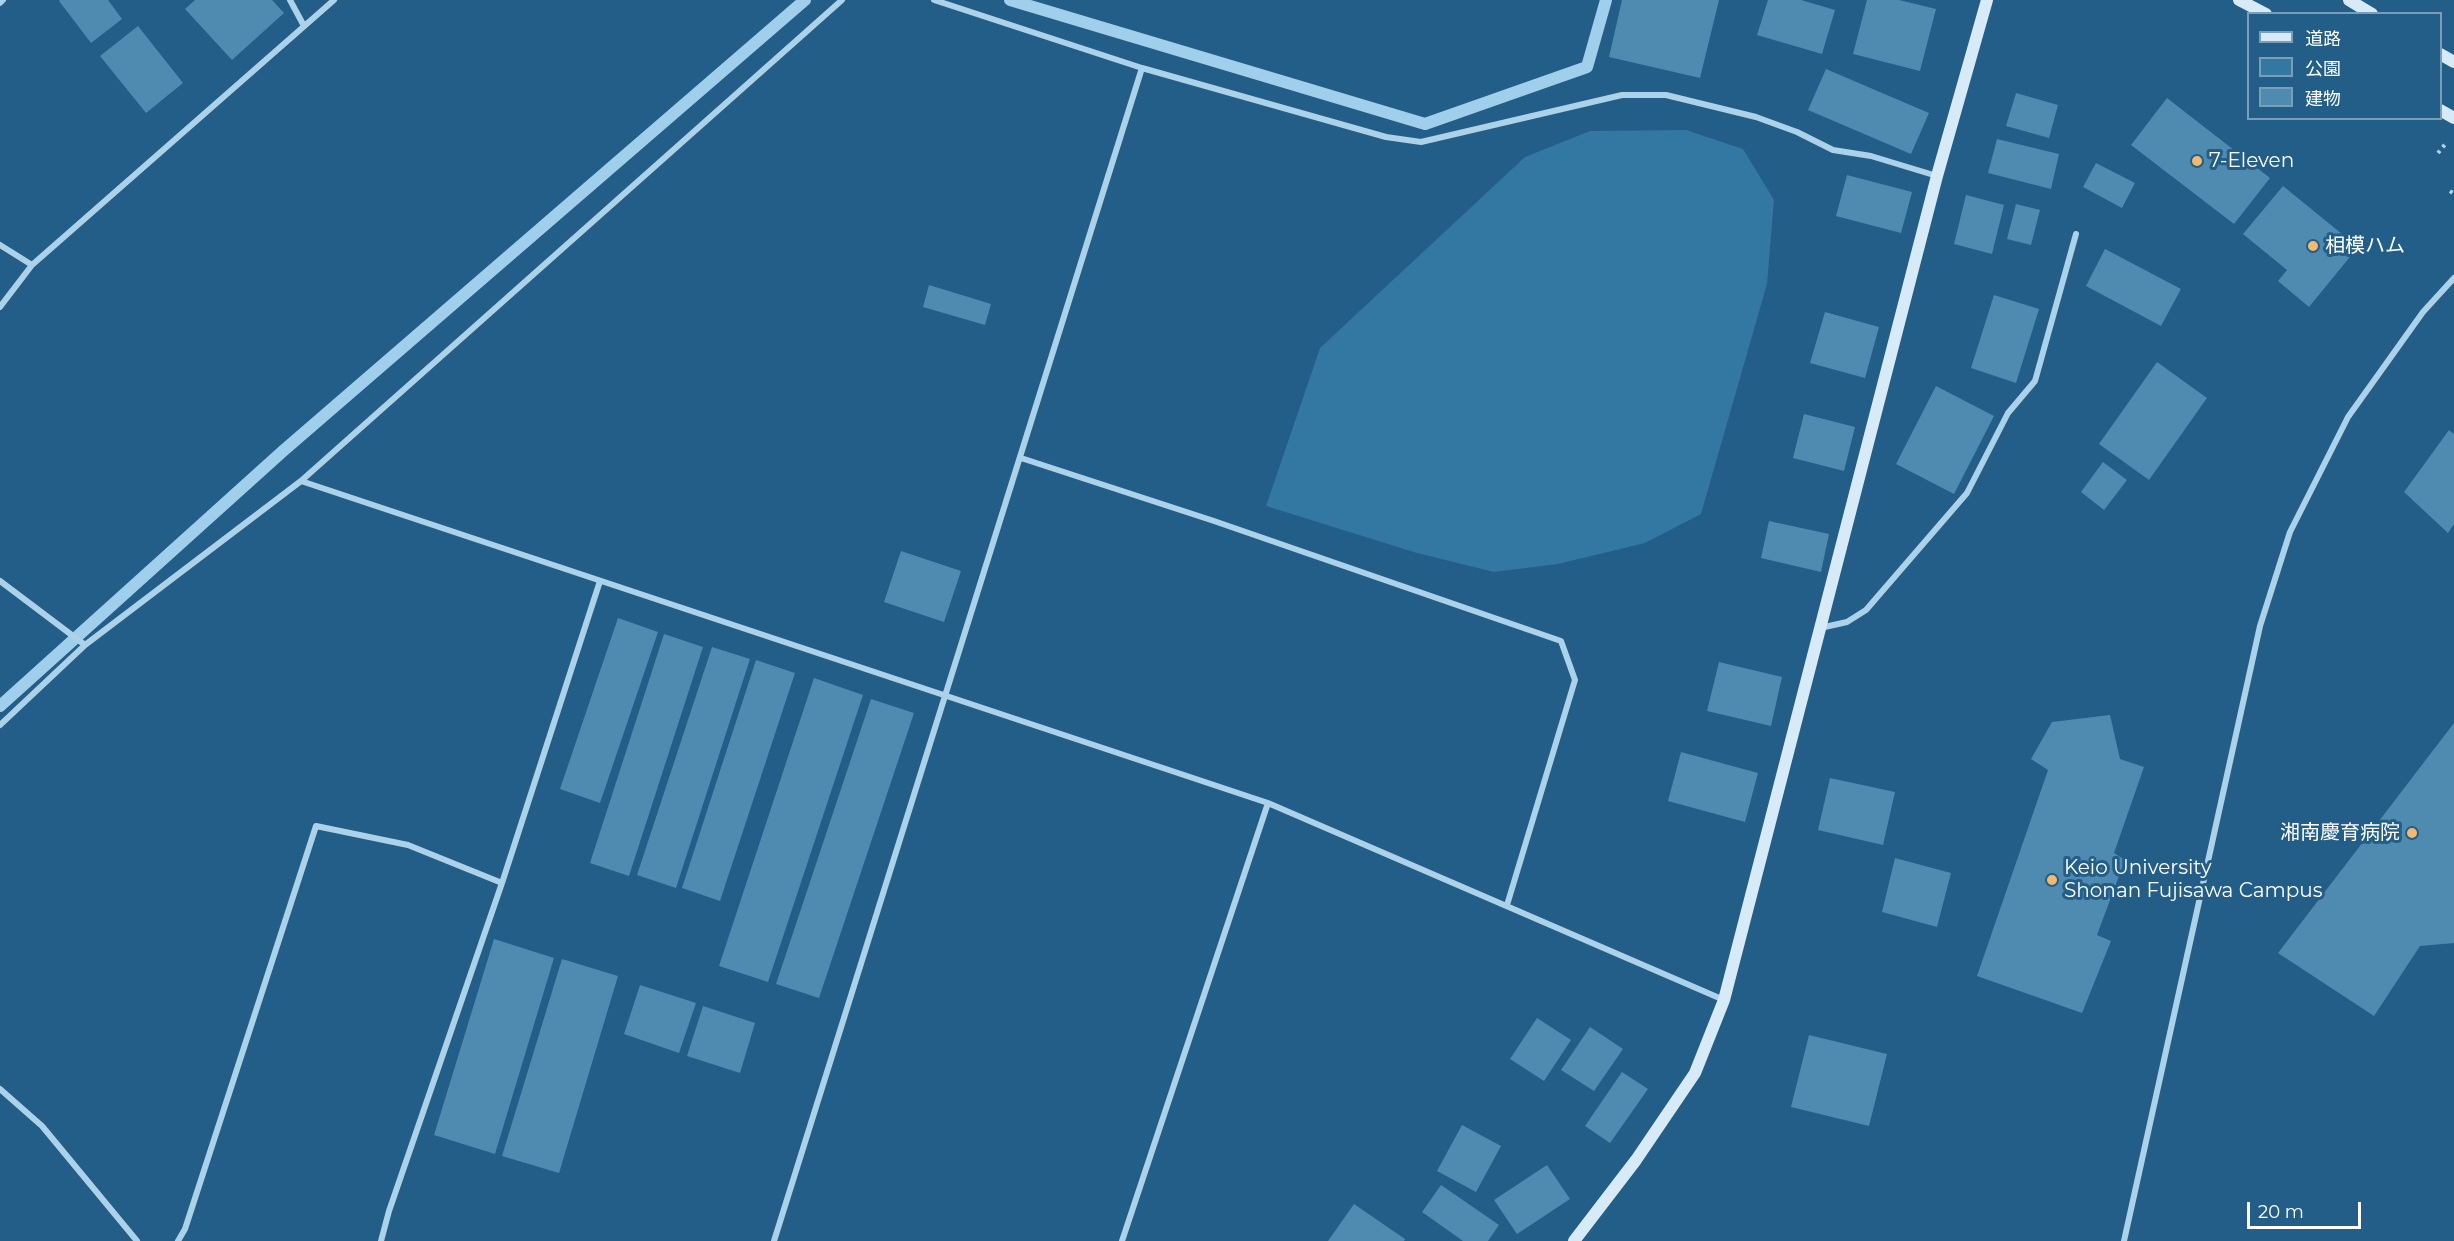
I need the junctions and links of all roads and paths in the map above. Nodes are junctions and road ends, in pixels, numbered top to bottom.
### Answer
1 (290, 0) edge
2 (334, 0) edge
3 (842, 0) edge
4 (934, 0) edge
5 (1987, 0) edge
6 (2239, 0) edge
7 (2349, 0) edge
8 (2262, 12) edge
9 (2369, 12) edge
10 (304, 26) junction
11 (1142, 68) junction
12 (1937, 176) junction
13 (2076, 234) dead end
14 (0, 244) edge
15 (32, 265) junction
16 (2454, 278) edge
17 (0, 307) edge
18 (1021, 458) junction
19 (301, 480) junction
20 (0, 581) edge
21 (600, 581) junction
22 (1820, 629) junction
23 (85, 645) junction
24 (945, 695) junction
25 (0, 725) edge
26 (1268, 803) junction
27 (502, 883) junction
28 (1507, 905) junction
29 (1724, 1000) junction
30 (0, 1089) edge
31 (137, 1241) edge
32 (178, 1241) edge
33 (381, 1241) edge
34 (774, 1241) edge
35 (1122, 1241) edge
36 (1574, 1241) edge
37 (2124, 1241) edge

1 - 10 street
2 - 10 street
3 - 19 street
4 - 11 street
5 - 12 street
6 - 8 street
7 - 9 street
10 - 15 street
11 - 12 street
11 - 18 street
12 - 22 street
13 - 22 street
14 - 15 street
15 - 17 street
16 - 37 street
18 - 24 street
18 - 28 street
19 - 21 street
19 - 23 street
20 - 23 street
21 - 24 street
21 - 27 street
22 - 29 street
23 - 25 street
24 - 26 street
24 - 34 street
26 - 28 street
26 - 35 street
27 - 32 street
27 - 33 street
28 - 29 street
29 - 36 street
30 - 31 street

